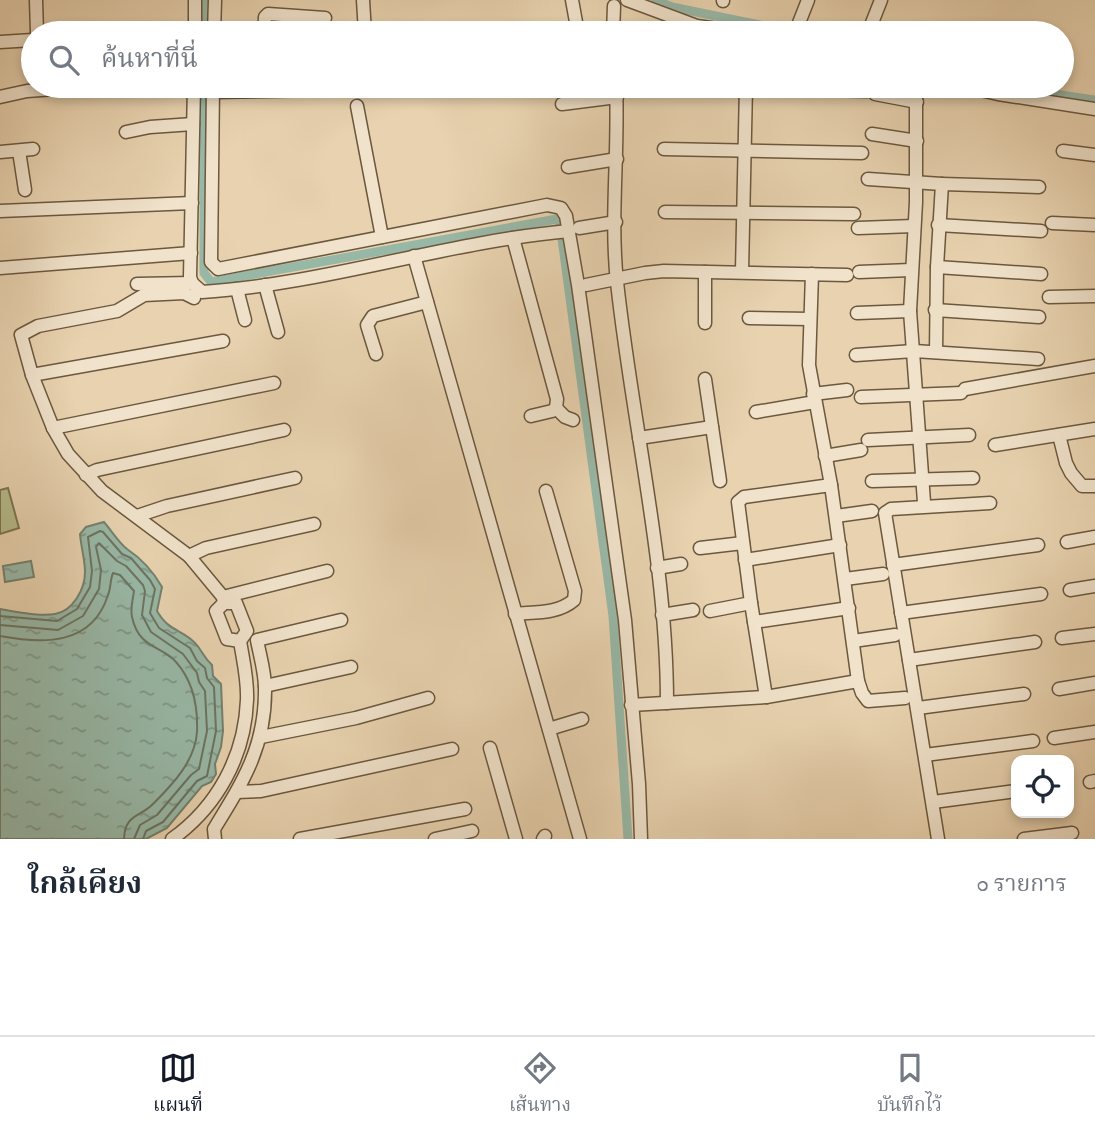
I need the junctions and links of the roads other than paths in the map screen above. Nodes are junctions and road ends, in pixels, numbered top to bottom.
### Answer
1 (36, 0) edge
2 (195, 0) edge
3 (215, 0) edge
4 (363, 0) edge
5 (572, 0) edge
6 (627, 0) edge
7 (808, 0) edge
8 (881, 0) edge
9 (614, 6) dead end
10 (325, 18) dead end
11 (37, 21) edge
12 (194, 21) edge
13 (214, 21) edge
14 (265, 21) edge
15 (364, 21) edge
16 (576, 21) edge
17 (614, 21) edge
18 (684, 21) edge
19 (801, 21) edge
20 (873, 21) edge
21 (21, 41) edge
22 (0, 42) edge
23 (21, 92) edge
24 (0, 97) edge
25 (194, 98) edge
26 (213, 98) edge
27 (587, 98) edge
28 (616, 98) edge
29 (746, 98) edge
30 (894, 98) edge
31 (917, 98) edge
32 (1026, 98) edge
33 (917, 103) junction
34 (562, 104) dead end
35 (358, 106) dead end
36 (1095, 108) edge
37 (193, 124) junction
38 (127, 132) dead end
39 (872, 134) dead end
40 (917, 141) junction
41 (664, 149) dead end
42 (745, 150) junction
43 (1063, 151) dead end
44 (0, 152) edge
45 (862, 153) dead end
46 (1095, 155) edge
47 (617, 159) junction
48 (568, 167) dead end
49 (868, 179) dead end
50 (917, 184) junction
51 (942, 184) junction
52 (1039, 187) dead end
53 (25, 190) dead end
54 (192, 203) junction
55 (0, 211) edge
56 (665, 212) dead end
57 (744, 213) junction
58 (854, 214) dead end
59 (616, 222) junction
60 (938, 225) junction
61 (1095, 225) edge
62 (914, 226) junction
63 (858, 228) dead end
64 (567, 230) junction
65 (382, 237) junction
66 (513, 238) junction
67 (191, 253) junction
68 (414, 256) junction
69 (937, 267) junction
70 (0, 268) edge
71 (911, 270) junction
72 (742, 271) junction
73 (705, 272) junction
74 (812, 274) junction
75 (1041, 274) dead end
76 (617, 280) junction
77 (192, 283) junction
78 (137, 284) dead end
79 (265, 285) junction
80 (586, 285) dead end
81 (237, 289) junction
82 (1095, 296) edge
83 (1049, 297) dead end
84 (194, 298) dead end
85 (427, 302) junction
86 (935, 310) junction
87 (910, 311) junction
88 (857, 313) dead end
89 (1039, 317) dead end
90 (748, 318) dead end
91 (810, 319) junction
92 (246, 320) dead end
93 (705, 323) dead end
94 (278, 332) dead end
95 (223, 341) dead end
96 (914, 351) junction
97 (936, 352) junction
98 (376, 354) dead end
99 (856, 355) dead end
100 (1038, 359) dead end
101 (1095, 366) edge
102 (32, 376) junction
103 (705, 379) dead end
104 (274, 383) dead end
105 (847, 390) dead end
106 (917, 395) junction
107 (861, 397) dead end
108 (814, 398) junction
109 (556, 408) junction
110 (756, 412) dead end
111 (531, 416) dead end
112 (573, 420) dead end
113 (53, 428) junction
114 (712, 428) junction
115 (1095, 429) edge
116 (284, 430) dead end
117 (969, 435) dead end
118 (1059, 435) junction
119 (919, 437) junction
120 (639, 438) junction
121 (995, 445) dead end
122 (825, 456) junction
123 (86, 475) junction
124 (295, 478) dead end
125 (973, 478) dead end
126 (922, 480) junction
127 (720, 481) dead end
128 (872, 481) dead end
129 (831, 485) junction
130 (1095, 486) edge
131 (546, 491) dead end
132 (924, 502) dead end
133 (990, 503) dead end
134 (872, 512) dead end
135 (137, 516) junction
136 (836, 516) junction
137 (314, 524) dead end
138 (1095, 537) edge
139 (1067, 542) dead end
140 (743, 543) junction
141 (840, 545) junction
142 (1038, 545) dead end
143 (700, 548) dead end
144 (189, 556) junction
145 (745, 560) junction
146 (681, 564) dead end
147 (657, 568) junction
148 (888, 569) junction
149 (327, 571) dead end
150 (845, 579) junction
151 (1095, 586) edge
152 (1070, 590) dead end
153 (1041, 593) dead end
154 (223, 600) junction
155 (751, 603) junction
156 (849, 608) junction
157 (692, 610) dead end
158 (710, 611) dead end
159 (901, 613) junction
160 (515, 614) junction
161 (662, 615) junction
162 (341, 620) dead end
163 (754, 622) junction
164 (1095, 634) edge
165 (895, 635) dead end
166 (1062, 639) dead end
167 (240, 641) junction
168 (853, 641) junction
169 (1035, 642) dead end
170 (909, 660) junction
171 (351, 667) dead end
172 (858, 681) junction
173 (1095, 683) edge
174 (265, 686) junction
175 (1059, 689) dead end
176 (1024, 694) dead end
177 (766, 697) junction
178 (428, 698) dead end
179 (905, 698) dead end
180 (667, 703) junction
181 (631, 705) junction
182 (918, 708) junction
183 (582, 719) dead end
184 (549, 729) junction
185 (1095, 732) edge
186 (261, 737) junction
187 (1054, 738) dead end
188 (1033, 740) dead end
189 (490, 748) dead end
190 (452, 750) dead end
191 (925, 755) junction
192 (237, 792) junction
193 (1011, 793) edge
194 (933, 802) junction
195 (465, 809) dead end
196 (472, 831) dead end
197 (1072, 833) dead end
198 (215, 834) edge
199 (172, 839) edge
200 (203, 839) edge
201 (300, 839) edge
202 (435, 839) edge
203 (516, 839) edge
204 (580, 839) edge
205 (641, 839) edge
206 (938, 839) edge
207 (1024, 839) edge

1 - 11 street
2 - 12 street
3 - 13 street
4 - 15 street
5 - 16 street
6 - 18 street
7 - 19 street
8 - 20 street
9 - 17 street
10 - 14 street
21 - 22 street
23 - 24 street
25 - 37 street
26 - 65 street
27 - 34 street
28 - 47 street
29 - 42 street
30 - 33 street
31 - 33 street
32 - 36 street
33 - 40 street
35 - 65 street
37 - 38 street
37 - 54 street
39 - 40 street
40 - 50 street
41 - 42 street
42 - 45 street
42 - 57 street
43 - 46 street
44 - 53 street
47 - 48 street
47 - 59 street
49 - 50 street
50 - 51 street
50 - 62 street
51 - 52 street
51 - 60 street
54 - 55 street
54 - 67 street
56 - 57 street
57 - 58 street
57 - 72 street
59 - 64 street
59 - 76 street
60 - 61 street
60 - 69 street
62 - 63 street
62 - 71 street
64 - 65 street
64 - 66 street
64 - 181 street
66 - 68 street
66 - 109 street
67 - 70 street
67 - 77 street
68 - 79 street
68 - 85 street
69 - 75 street
69 - 86 street
71 - 74 street
71 - 87 street
72 - 73 street
72 - 74 street
73 - 76 street
73 - 93 street
74 - 91 street
76 - 80 street
76 - 120 street
77 - 78 street
77 - 81 street
79 - 81 street
79 - 94 street
81 - 92 street
82 - 83 street
84 - 102 street
85 - 98 street
85 - 160 street
86 - 89 street
86 - 97 street
87 - 88 street
87 - 96 street
90 - 91 street
91 - 108 street
95 - 102 street
96 - 97 street
96 - 99 street
96 - 106 street
97 - 100 street
101 - 106 street
102 - 113 street
103 - 114 street
104 - 113 street
105 - 108 street
106 - 107 street
106 - 119 street
108 - 110 street
108 - 122 street
109 - 111 street
109 - 112 street
113 - 123 street
114 - 120 street
114 - 127 street
115 - 118 street
116 - 123 street
117 - 119 street
118 - 121 street
118 - 130 street
119 - 122 street
119 - 126 street
120 - 147 street
122 - 129 street
123 - 135 street
124 - 135 street
125 - 126 street
126 - 128 street
126 - 132 street
129 - 136 street
129 - 140 street
131 - 160 street
133 - 148 street
134 - 136 street
135 - 144 street
136 - 141 street
137 - 144 street
138 - 139 street
140 - 143 street
140 - 145 street
141 - 145 street
141 - 150 street
142 - 148 street
144 - 154 street
145 - 155 street
146 - 147 street
147 - 161 street
148 - 150 street
148 - 159 street
149 - 154 street
150 - 156 street
151 - 152 street
153 - 159 street
154 - 167 street
154 - 167 street
155 - 158 street
155 - 163 street
156 - 163 street
156 - 168 street
157 - 161 street
159 - 170 street
160 - 184 street
161 - 180 street
162 - 174 street
163 - 177 street
164 - 166 street
165 - 168 street
167 - 199 street
168 - 172 street
169 - 170 street
170 - 182 street
171 - 174 street
172 - 177 street
172 - 179 street
173 - 175 street
174 - 186 street
176 - 182 street
177 - 180 street
178 - 186 street
180 - 181 street
181 - 205 street
182 - 191 street
183 - 184 street
184 - 204 street
185 - 187 street
186 - 192 street
188 - 191 street
189 - 203 street
190 - 192 street
191 - 194 street
192 - 198 street
193 - 194 street
194 - 206 street
195 - 201 street
196 - 202 street
197 - 207 street
198 - 200 street

